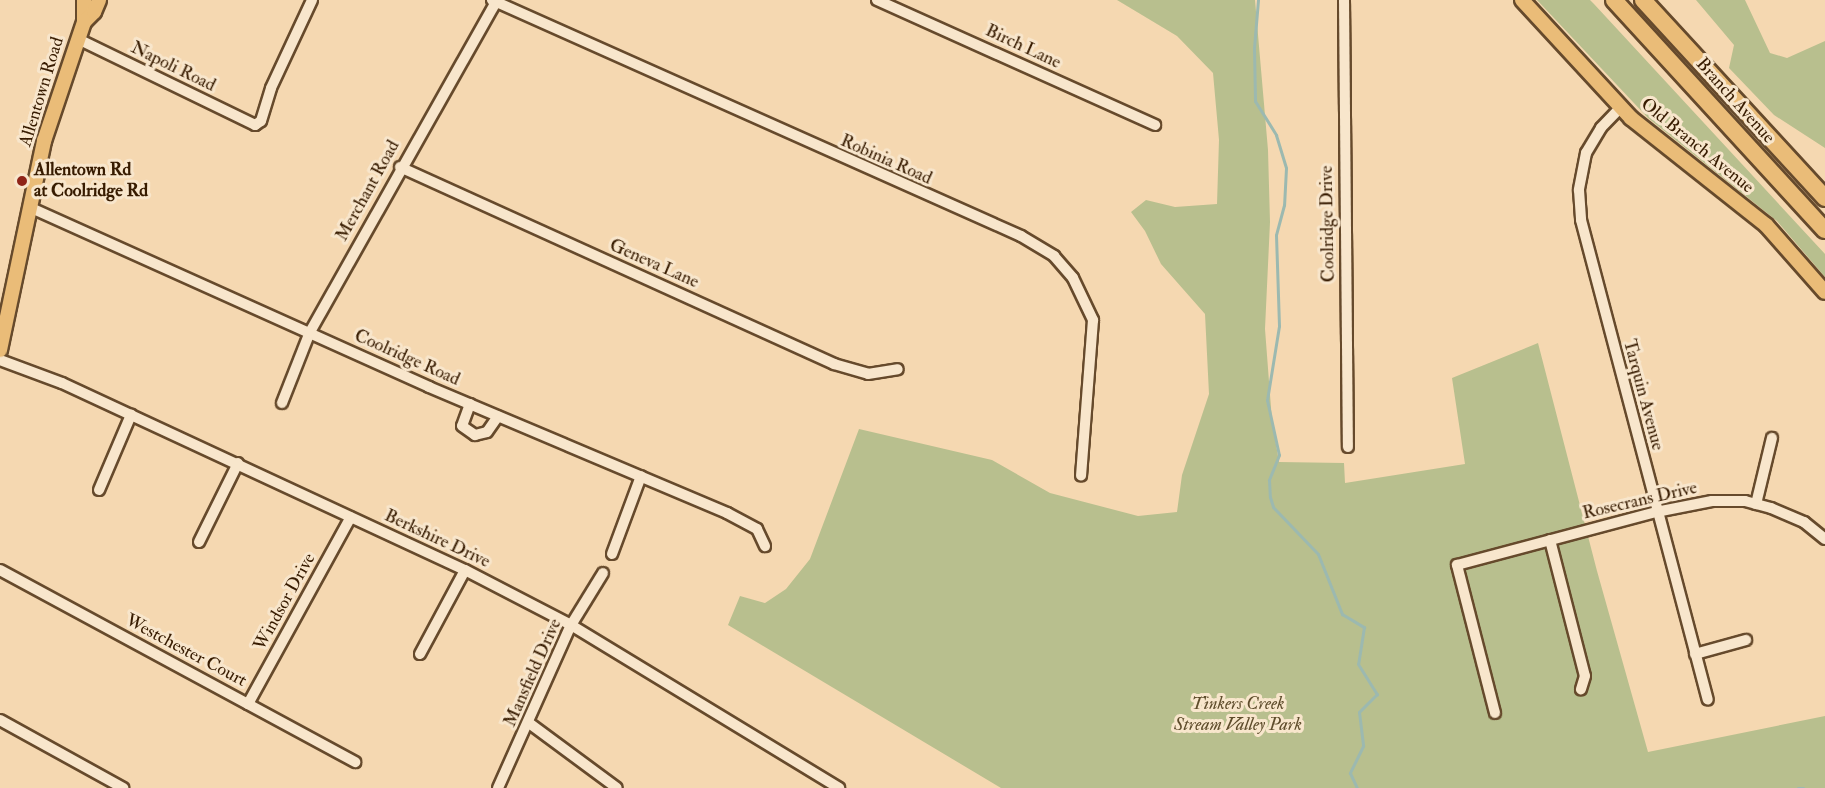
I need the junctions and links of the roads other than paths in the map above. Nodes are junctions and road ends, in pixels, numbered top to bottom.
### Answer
1 (84, 0) edge
2 (99, 0) edge
3 (312, 0) edge
4 (876, 0) edge
5 (1344, 0) edge
6 (1522, 0) edge
7 (1614, 0) edge
8 (1643, 0) edge
9 (494, 1) edge
10 (84, 22) junction
11 (78, 39) junction
12 (1621, 107) junction
13 (1155, 125) dead end
14 (400, 167) junction
15 (1825, 198) edge
16 (29, 207) junction
17 (1825, 230) edge
18 (1825, 292) edge
19 (310, 332) junction
20 (0, 350) edge
21 (0, 360) edge
22 (898, 369) dead end
23 (282, 403) dead end
24 (470, 404) junction
25 (131, 415) junction
26 (498, 416) junction
27 (1772, 438) dead end
28 (1348, 447) dead end
29 (238, 463) junction
30 (641, 476) junction
31 (1081, 476) dead end
32 (99, 490) dead end
33 (1756, 504) junction
34 (1656, 512) junction
35 (351, 517) junction
36 (1825, 539) edge
37 (1550, 540) junction
38 (199, 542) dead end
39 (765, 546) dead end
40 (612, 554) dead end
41 (0, 570) edge
42 (465, 570) junction
43 (603, 573) dead end
44 (571, 625) junction
45 (1746, 640) dead end
46 (420, 654) dead end
47 (1695, 654) junction
48 (1581, 689) dead end
49 (1707, 699) dead end
50 (248, 704) junction
51 (1494, 713) dead end
52 (0, 720) edge
53 (528, 723) junction
54 (355, 762) dead end
55 (123, 788) edge
56 (498, 788) edge
57 (618, 788) edge
58 (839, 788) edge

1 - 10 main road, Allentown Road
2 - 10 main road, Allentown Road
3 - 11 street, Napoli Road
4 - 13 street, Birch Lane
5 - 28 street, Coolridge Drive
6 - 12 main road, Old Branch Avenue
7 - 17 highway, Branch Avenue
8 - 15 highway, Branch Avenue
9 - 14 street, Merchant Road
9 - 31 street, Robinia Road
10 - 11 main road, Allentown Road
11 - 16 main road, Allentown Road
12 - 18 main road, Old Branch Avenue
12 - 34 street, Tarquin Avenue
14 - 19 street, Merchant Road
14 - 22 street, Geneva Lane
16 - 19 street, Coolridge Road
16 - 20 main road, Allentown Road
19 - 23 street, Merchant Road
19 - 24 street, Coolridge Road
21 - 25 street, Berkshire Drive
24 - 26 street, Coolridge Road
24 - 26 street
25 - 29 street, Berkshire Drive
25 - 32 street
26 - 30 street, Coolridge Road
27 - 33 street
29 - 35 street, Berkshire Drive
29 - 38 street
30 - 39 street, Coolridge Road
30 - 40 street
33 - 34 street, Rosecrans Drive
33 - 36 street, Rosecrans Drive
34 - 37 street, Rosecrans Drive
34 - 47 street, Tarquin Avenue
35 - 42 street, Berkshire Drive
35 - 50 street, Windsor Drive
37 - 48 street
37 - 51 street, Rosecrans Drive
41 - 50 street, Westchester Court
42 - 44 street, Berkshire Drive
42 - 46 street
43 - 44 street, Mansfield Drive
44 - 53 street, Mansfield Drive
44 - 58 street, Berkshire Drive
45 - 47 street
47 - 49 street, Tarquin Avenue
50 - 54 street, Westchester Court
52 - 55 street
53 - 56 street, Mansfield Drive
53 - 57 street

